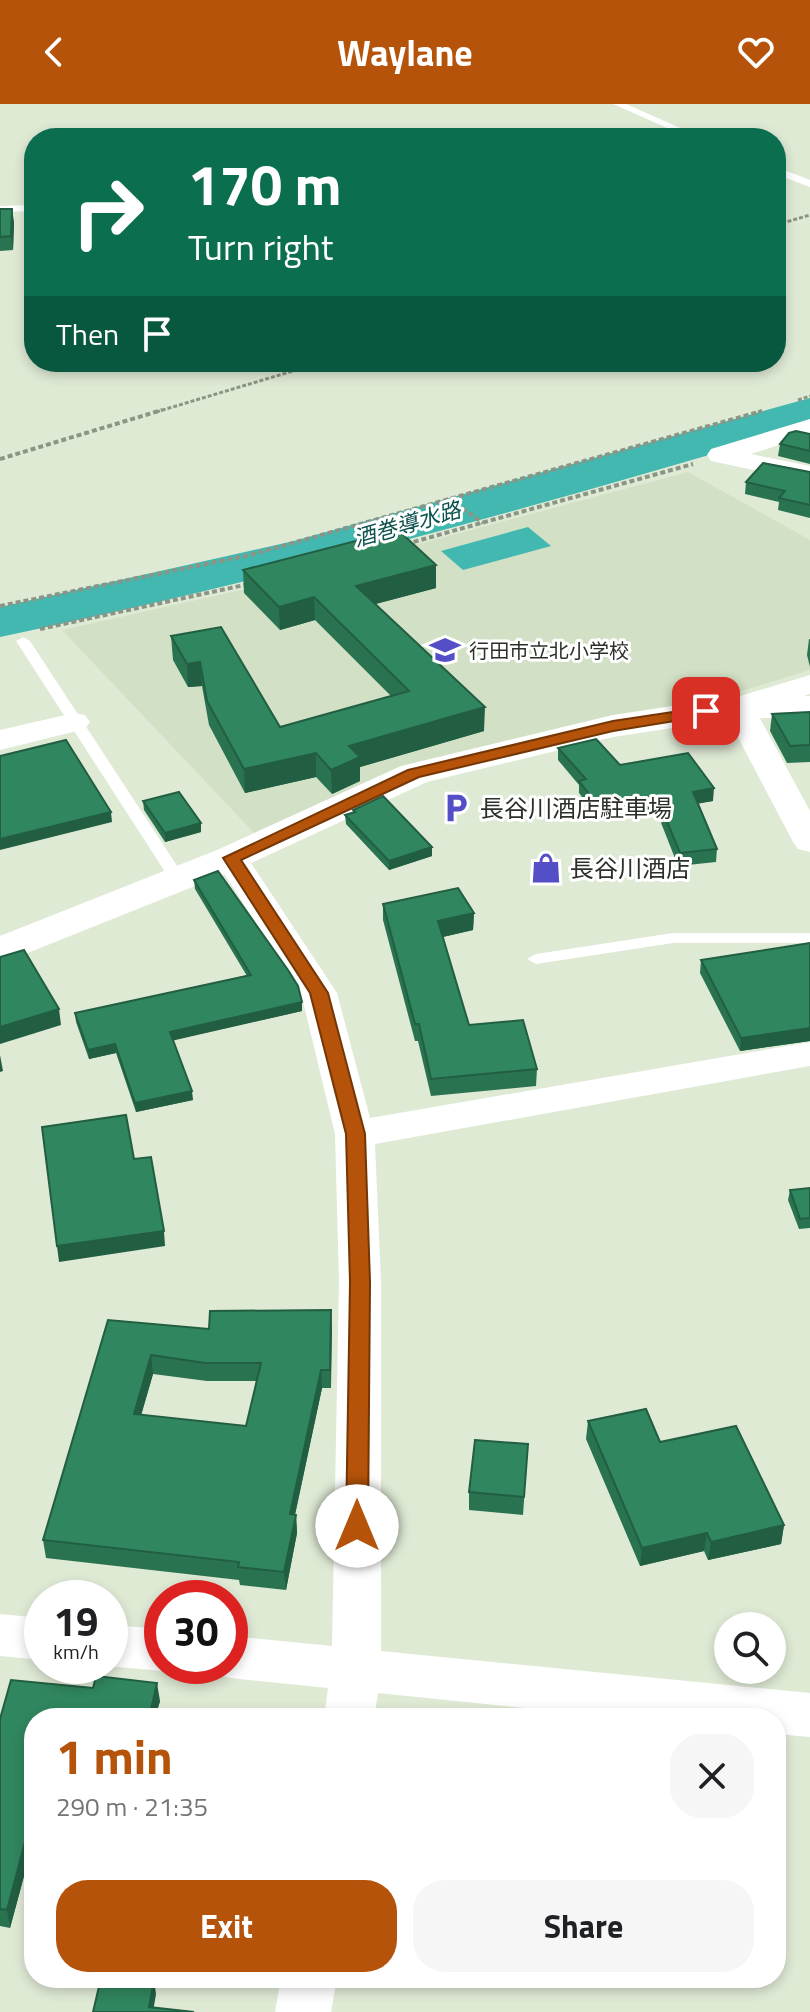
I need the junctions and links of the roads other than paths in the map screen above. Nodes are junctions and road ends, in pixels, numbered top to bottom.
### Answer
1 (618, 104) edge
2 (674, 128) edge
3 (786, 174) edge
4 (793, 177) junction
5 (786, 178) edge
6 (810, 184) edge
7 (24, 208) edge
8 (0, 209) edge
9 (805, 431) edge
10 (810, 474) edge
11 (28, 636) road end
12 (810, 684) edge
13 (738, 707) junction
14 (810, 707) edge
15 (74, 722) junction
16 (0, 740) edge
17 (810, 842) edge
18 (231, 858) junction
19 (177, 878) junction
20 (810, 938) edge
21 (0, 951) edge
22 (536, 959) dead end
23 (810, 1054) edge
24 (355, 1134) junction
25 (0, 1635) edge
26 (24, 1637) edge
27 (248, 1659) edge
28 (356, 1669) junction
29 (350, 1708) edge
30 (741, 1708) edge
31 (786, 1713) edge
32 (810, 1715) edge
33 (307, 1988) edge
34 (303, 2012) edge

1 - 2 lane
3 - 4 lane
4 - 5 lane
4 - 6 lane
7 - 8 lane
9 - 10 street
11 - 15 lane
12 - 13 street
13 - 14 street
13 - 17 street
13 - 18 street
15 - 16 street
15 - 19 lane
18 - 19 street
18 - 24 street
19 - 21 street
20 - 22 lane
23 - 24 street
24 - 28 street
25 - 26 street
27 - 28 street
28 - 29 street
28 - 30 street
31 - 32 street
33 - 34 street

